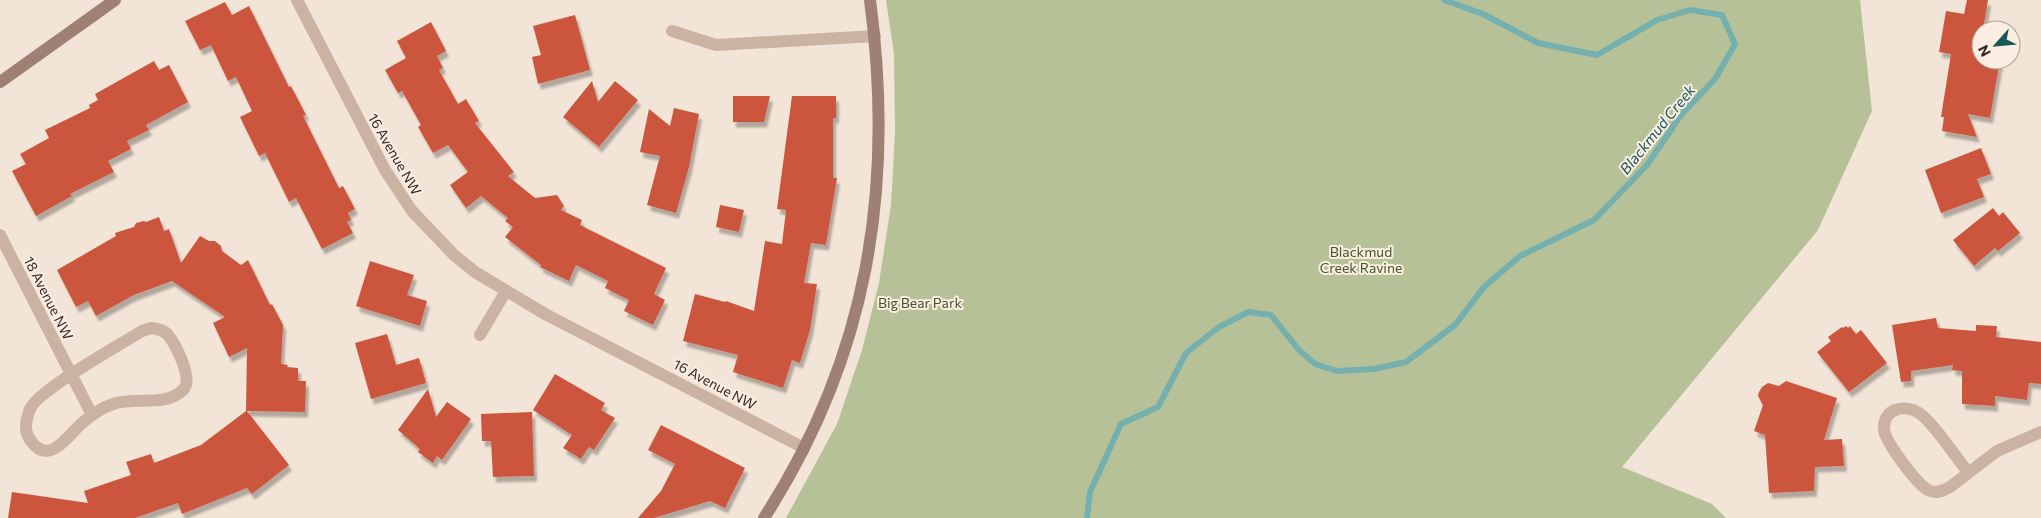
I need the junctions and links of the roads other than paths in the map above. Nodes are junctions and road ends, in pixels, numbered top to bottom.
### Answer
1 (115, 0) edge
2 (297, 0) edge
3 (870, 0) edge
4 (672, 31) dead end
5 (875, 36) junction
6 (0, 82) edge
7 (0, 235) edge
8 (506, 291) junction
9 (480, 335) dead end
10 (71, 374) junction
11 (92, 414) junction
12 (2041, 432) edge
13 (804, 448) junction
14 (1968, 472) junction
15 (764, 518) edge

1 - 6 street
2 - 8 street, 16 Avenue NW
3 - 5 street
4 - 5 street
5 - 13 street
7 - 10 street, 18 Avenue NW
8 - 9 street
8 - 13 street, 16 Avenue NW
10 - 11 street, 18 Avenue NW
10 - 11 street
10 - 11 street
12 - 14 street
13 - 15 street
14 - 14 street

